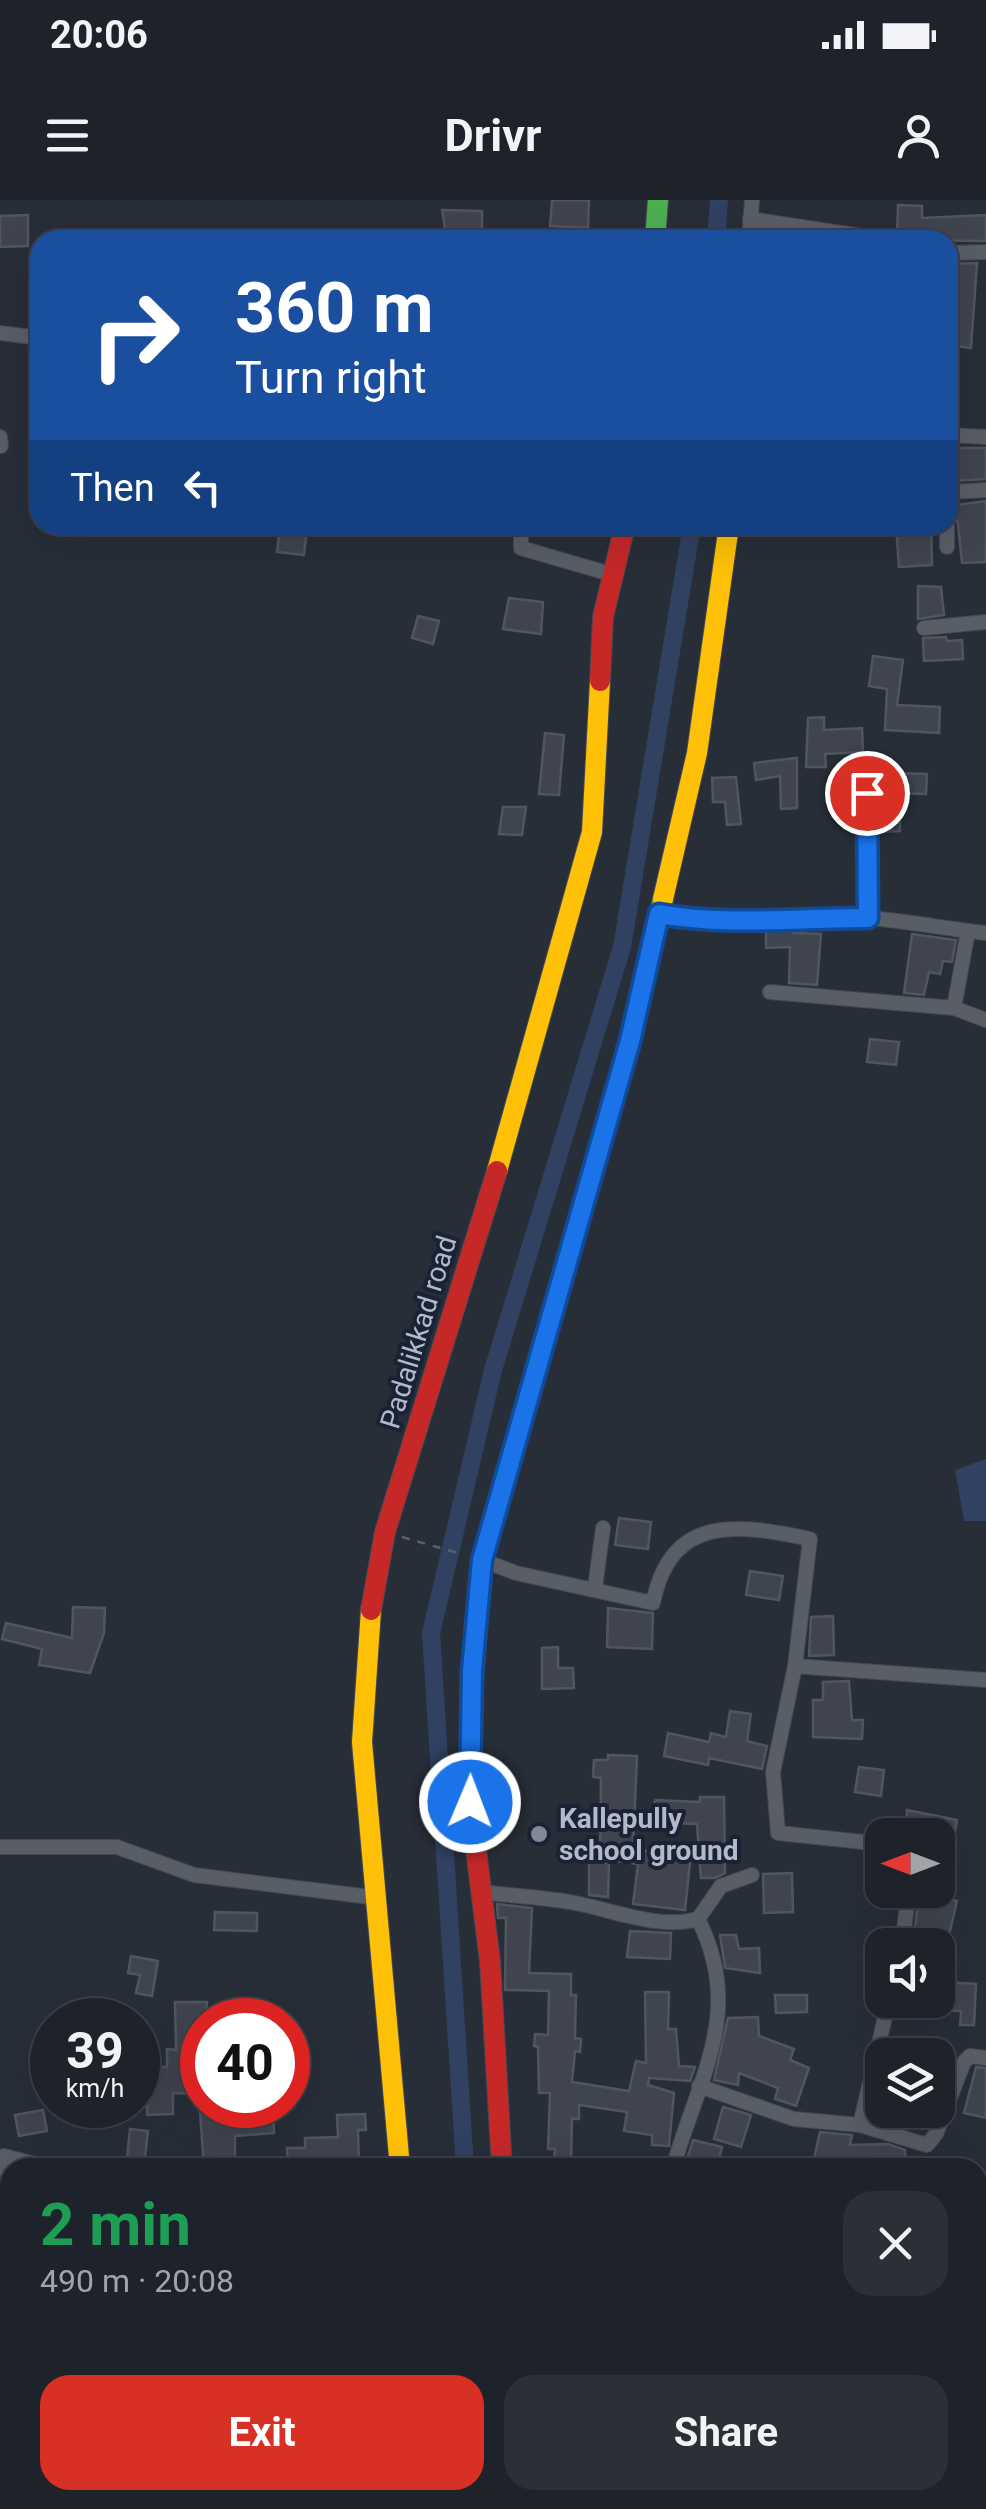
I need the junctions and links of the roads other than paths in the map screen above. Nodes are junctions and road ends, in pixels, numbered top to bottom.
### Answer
1 (658, 200) edge
2 (752, 200) edge
3 (750, 219) junction
4 (655, 230) edge
5 (749, 230) edge
6 (822, 230) edge
7 (986, 252) edge
8 (958, 253) edge
9 (0, 334) edge
10 (30, 337) edge
11 (958, 436) edge
12 (0, 437) edge
13 (986, 437) edge
14 (1, 446) edge
15 (986, 490) edge
16 (958, 491) edge
17 (521, 535) edge
18 (623, 535) edge
19 (728, 535) edge
20 (947, 535) edge
21 (948, 547) dead end
22 (614, 575) junction
23 (986, 622) edge
24 (924, 628) dead end
25 (867, 793) dead end
26 (659, 914) junction
27 (868, 918) junction
28 (968, 931) junction
29 (986, 933) edge
30 (770, 992) dead end
31 (954, 1008) junction
32 (986, 1020) edge
33 (603, 1528) dead end
34 (482, 1560) junction
35 (595, 1588) junction
36 (795, 1666) junction
37 (986, 1680) edge
38 (865, 1842) edge
39 (0, 1847) edge
40 (752, 1875) dead end
41 (482, 1892) junction
42 (378, 1898) junction
43 (698, 1919) junction
44 (885, 2018) edge
45 (986, 2058) edge
46 (699, 2086) junction
47 (860, 2126) junction
48 (399, 2158) edge
49 (501, 2158) edge
50 (676, 2158) edge

1 - 4 street
2 - 3 street
3 - 5 street
3 - 6 street
7 - 8 street
9 - 10 street
11 - 13 street
12 - 14 street
15 - 16 street
17 - 22 street
18 - 22 street, Padalikkad road
19 - 26 street
20 - 21 street
22 - 42 street, Padalikkad road
23 - 24 street
25 - 27 street
26 - 27 street
26 - 34 street
27 - 28 street
28 - 29 street
28 - 31 street
30 - 31 street
31 - 32 street
33 - 35 street
34 - 35 street
34 - 41 street
35 - 36 street
36 - 37 street
36 - 38 street
39 - 42 street
40 - 43 street
41 - 43 street
41 - 49 street
42 - 48 street, Padalikkad road
43 - 46 street
44 - 47 street
45 - 47 street
46 - 47 street
46 - 50 street

